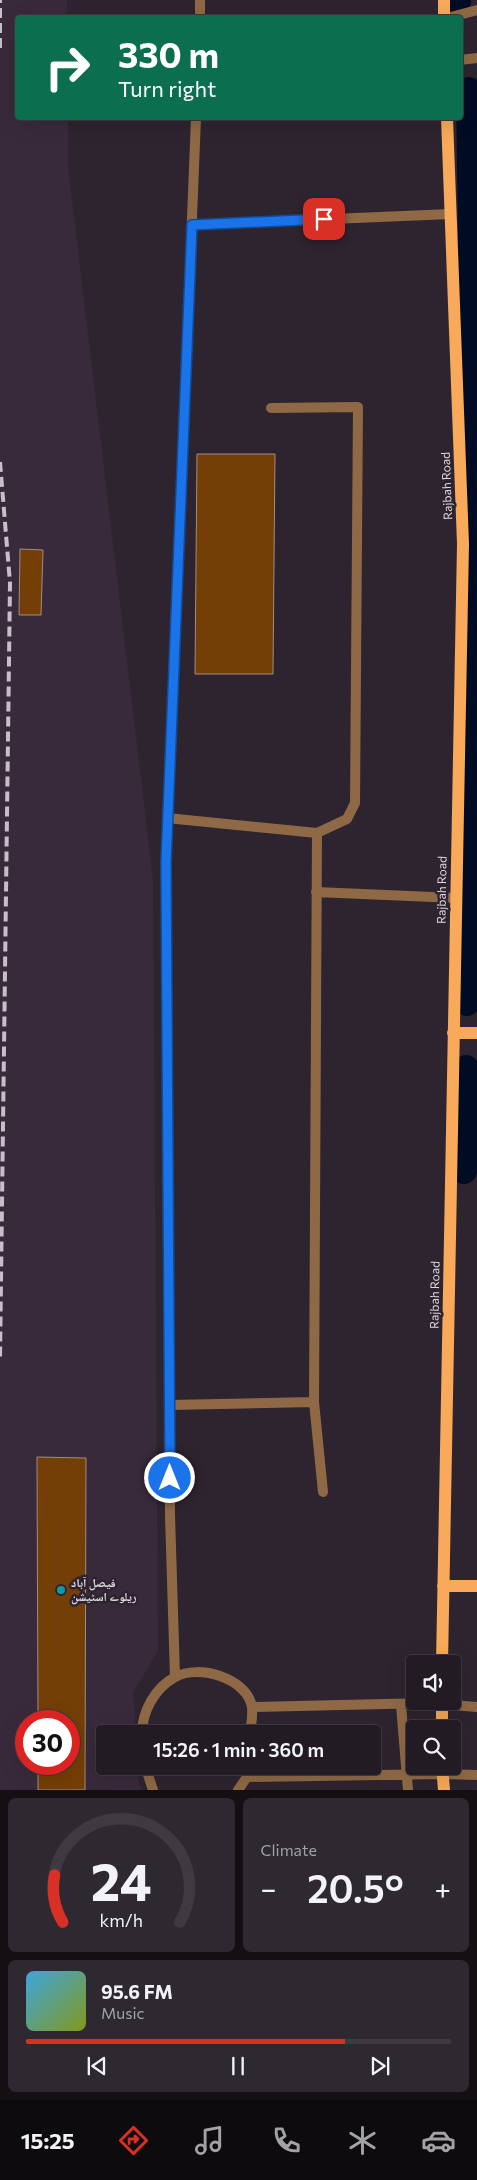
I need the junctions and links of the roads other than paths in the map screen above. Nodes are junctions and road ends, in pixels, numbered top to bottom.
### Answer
1 (200, 0) edge
2 (444, 0) edge
3 (477, 10) edge
4 (200, 15) edge
5 (446, 15) edge
6 (458, 15) edge
7 (477, 58) edge
8 (463, 60) edge
9 (196, 120) edge
10 (447, 120) edge
11 (451, 214) junction
12 (192, 225) junction
13 (271, 408) dead end
14 (167, 818) junction
15 (317, 833) junction
16 (316, 892) junction
17 (456, 898) junction
18 (453, 1033) junction
19 (477, 1033) edge
20 (314, 1402) junction
21 (169, 1405) junction
22 (322, 1492) dead end
23 (443, 1586) junction
24 (477, 1586) edge
25 (442, 1655) edge
26 (175, 1677) junction
27 (400, 1705) junction
28 (406, 1705) edge
29 (461, 1705) edge
30 (252, 1707) junction
31 (477, 1707) edge
32 (143, 1725) edge
33 (251, 1725) edge
34 (461, 1773) edge
35 (148, 1775) edge
36 (414, 1775) edge
37 (442, 1775) edge
38 (477, 1775) edge
39 (408, 1776) junction
40 (246, 1777) joint
41 (153, 1790) edge
42 (238, 1790) edge
43 (408, 1790) edge
44 (444, 1790) edge

1 - 4 street
2 - 5 main road
3 - 6 street
7 - 8 street
9 - 12 street
10 - 11 main road, Rajbah Road
11 - 12 street
11 - 17 main road, Rajbah Road
12 - 14 street
13 - 15 street
14 - 15 street
14 - 21 street
15 - 16 street
16 - 17 street
16 - 20 street
17 - 18 main road, Rajbah Road
18 - 19 main road
18 - 23 main road, Rajbah Road
20 - 21 street
20 - 22 street
21 - 26 street
23 - 24 main road
23 - 25 main road, Rajbah Road
26 - 30 street
26 - 32 street
27 - 28 street
27 - 30 street
27 - 39 street
29 - 31 street
30 - 33 street
34 - 38 street
35 - 41 street
36 - 39 street
37 - 44 main road
39 - 40 street
39 - 43 street
40 - 42 street

